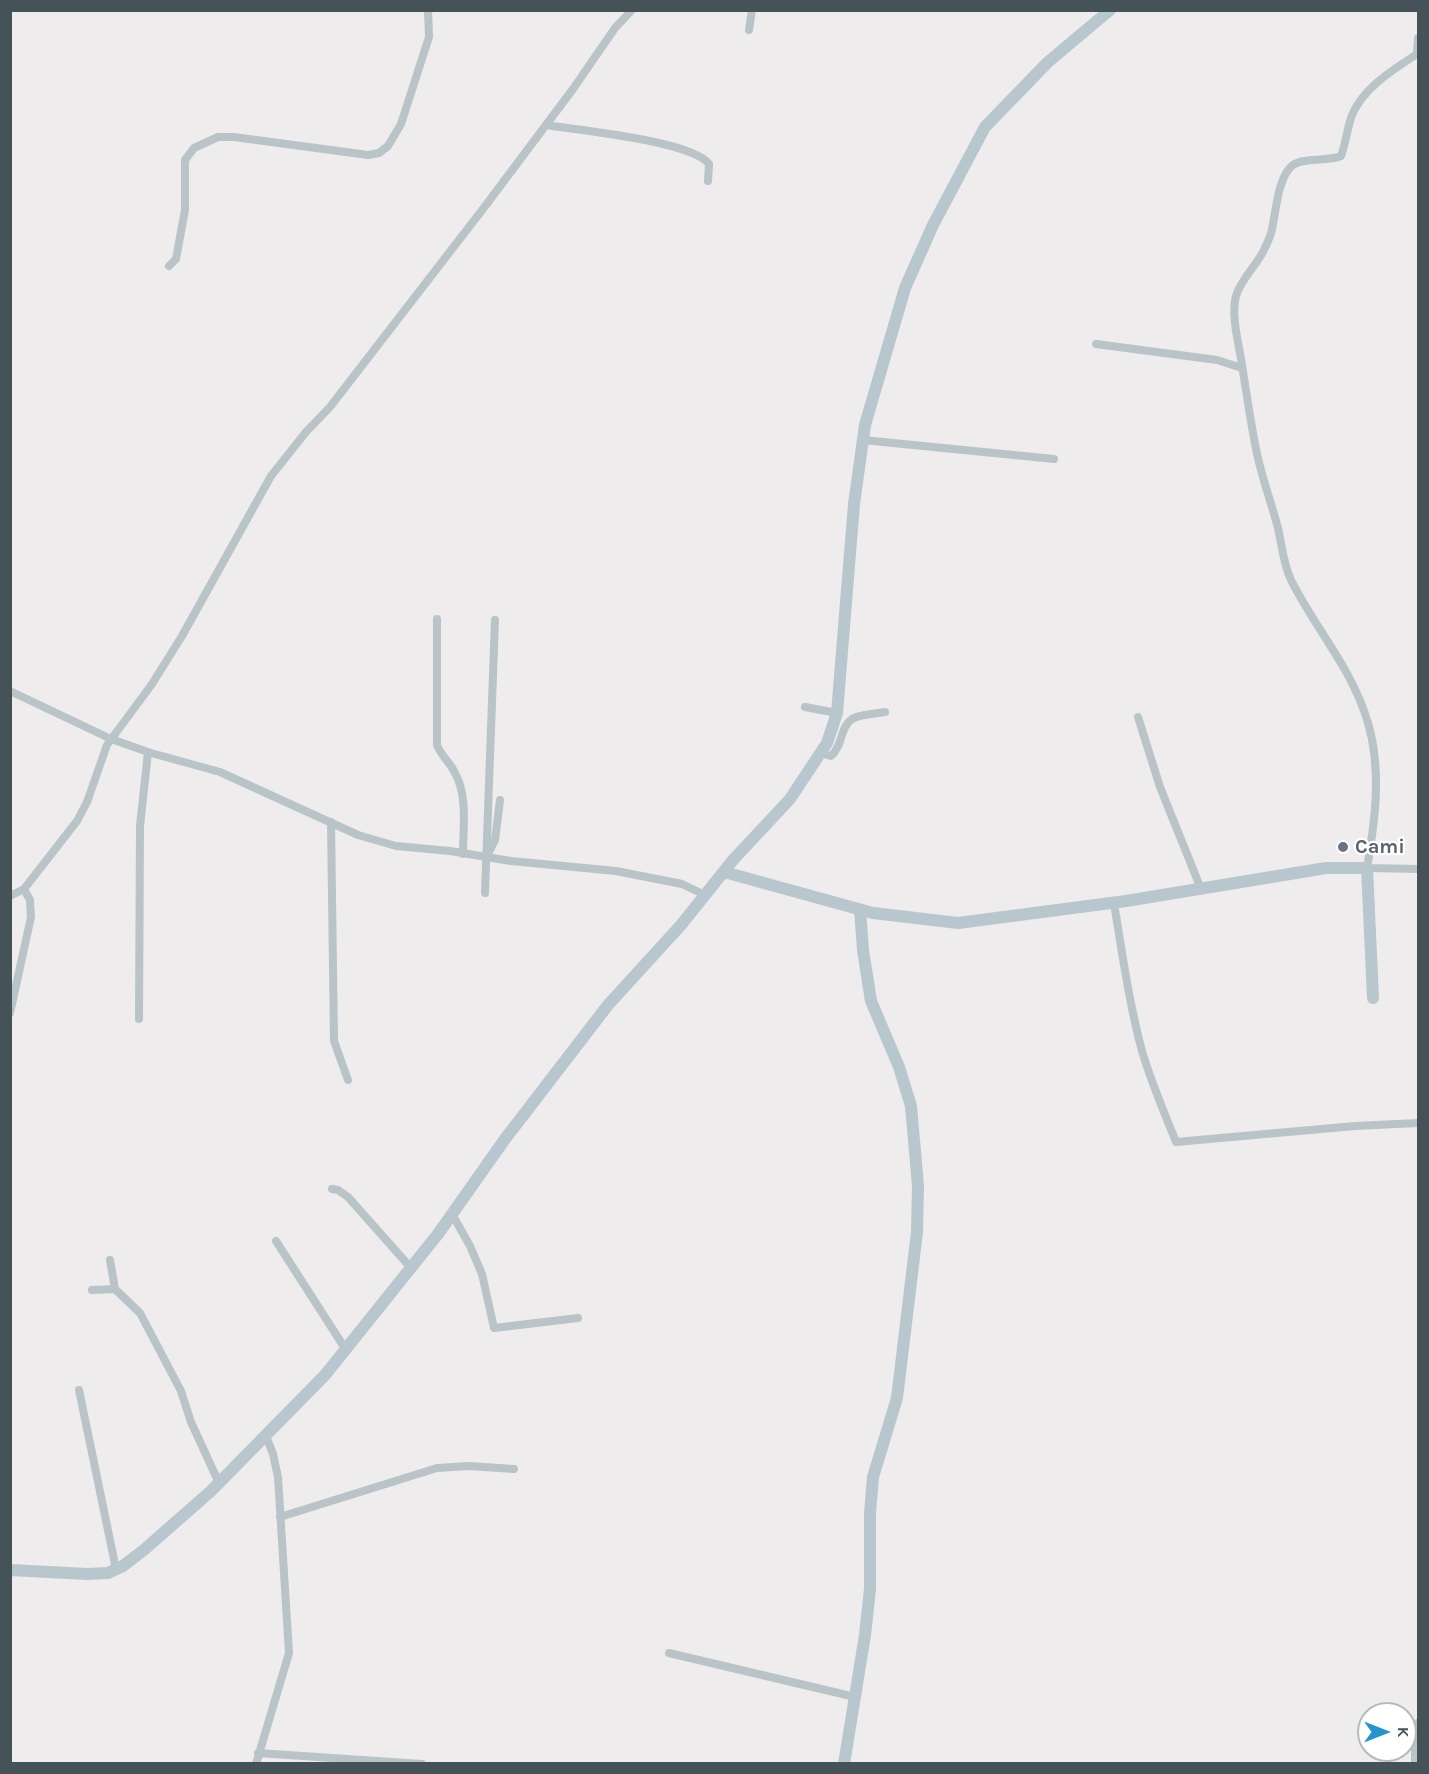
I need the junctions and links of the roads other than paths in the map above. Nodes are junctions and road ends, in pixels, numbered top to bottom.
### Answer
1 (428, 10) edge
2 (632, 10) edge
3 (752, 10) edge
4 (1110, 10) edge
5 (749, 30) dead end
6 (1419, 38) edge
7 (1418, 52) edge
8 (546, 125) junction
9 (708, 181) dead end
10 (169, 266) dead end
11 (1096, 344) dead end
12 (1242, 368) junction
13 (863, 440) junction
14 (1054, 459) dead end
15 (437, 619) dead end
16 (495, 620) dead end
17 (10, 691) edge
18 (805, 707) dead end
19 (885, 712) dead end
20 (837, 713) junction
21 (1138, 717) dead end
22 (111, 740) junction
23 (148, 752) junction
24 (820, 753) junction
25 (500, 800) dead end
26 (331, 822) junction
27 (463, 854) junction
28 (486, 857) junction
29 (1367, 868) junction
30 (1419, 869) edge
31 (724, 872) junction
32 (24, 889) junction
33 (1201, 889) junction
34 (485, 893) dead end
35 (705, 895) junction
36 (10, 896) edge
37 (1114, 903) junction
38 (860, 910) junction
39 (1373, 998) dead end
40 (10, 1013) edge
41 (139, 1018) dead end
42 (348, 1080) dead end
43 (1419, 1123) edge
44 (332, 1189) dead end
45 (452, 1214) junction
46 (276, 1241) dead end
47 (110, 1260) dead end
48 (411, 1268) junction
49 (115, 1289) junction
50 (92, 1290) dead end
51 (578, 1318) dead end
52 (346, 1350) junction
53 (79, 1390) dead end
54 (266, 1436) junction
55 (514, 1469) dead end
56 (219, 1483) junction
57 (280, 1517) junction
58 (116, 1569) junction
59 (10, 1570) edge
60 (669, 1653) dead end
61 (855, 1697) junction
62 (1419, 1723) edge
63 (258, 1753) junction
64 (256, 1764) edge
65 (422, 1764) edge
66 (844, 1764) edge
67 (1415, 1764) edge

1 - 10 street
2 - 8 street
3 - 5 street
4 - 13 street
6 - 7 street
7 - 12 street
8 - 9 street
8 - 22 street
11 - 12 street
12 - 29 street
13 - 14 street
13 - 20 street
15 - 27 street
16 - 28 street
17 - 22 street
18 - 20 street
19 - 24 street
20 - 24 street
21 - 33 street
22 - 23 street
22 - 32 street
23 - 26 street
23 - 41 street
24 - 31 street
25 - 28 street
26 - 27 street
26 - 42 street
27 - 28 street
28 - 34 street
28 - 35 street
29 - 30 street
29 - 33 street
29 - 39 street
31 - 35 street
31 - 38 street
32 - 36 street
32 - 40 street
33 - 37 street
35 - 45 street
37 - 38 street
37 - 43 street
38 - 61 street
44 - 48 street
45 - 48 street
45 - 51 street
46 - 52 street
47 - 49 street
48 - 52 street
49 - 50 street
49 - 56 street
52 - 54 street
53 - 58 street
54 - 56 street
54 - 57 street
55 - 57 street
56 - 58 street
57 - 63 street
58 - 59 street
60 - 61 street
61 - 66 street
62 - 67 street
63 - 64 street
63 - 65 street

